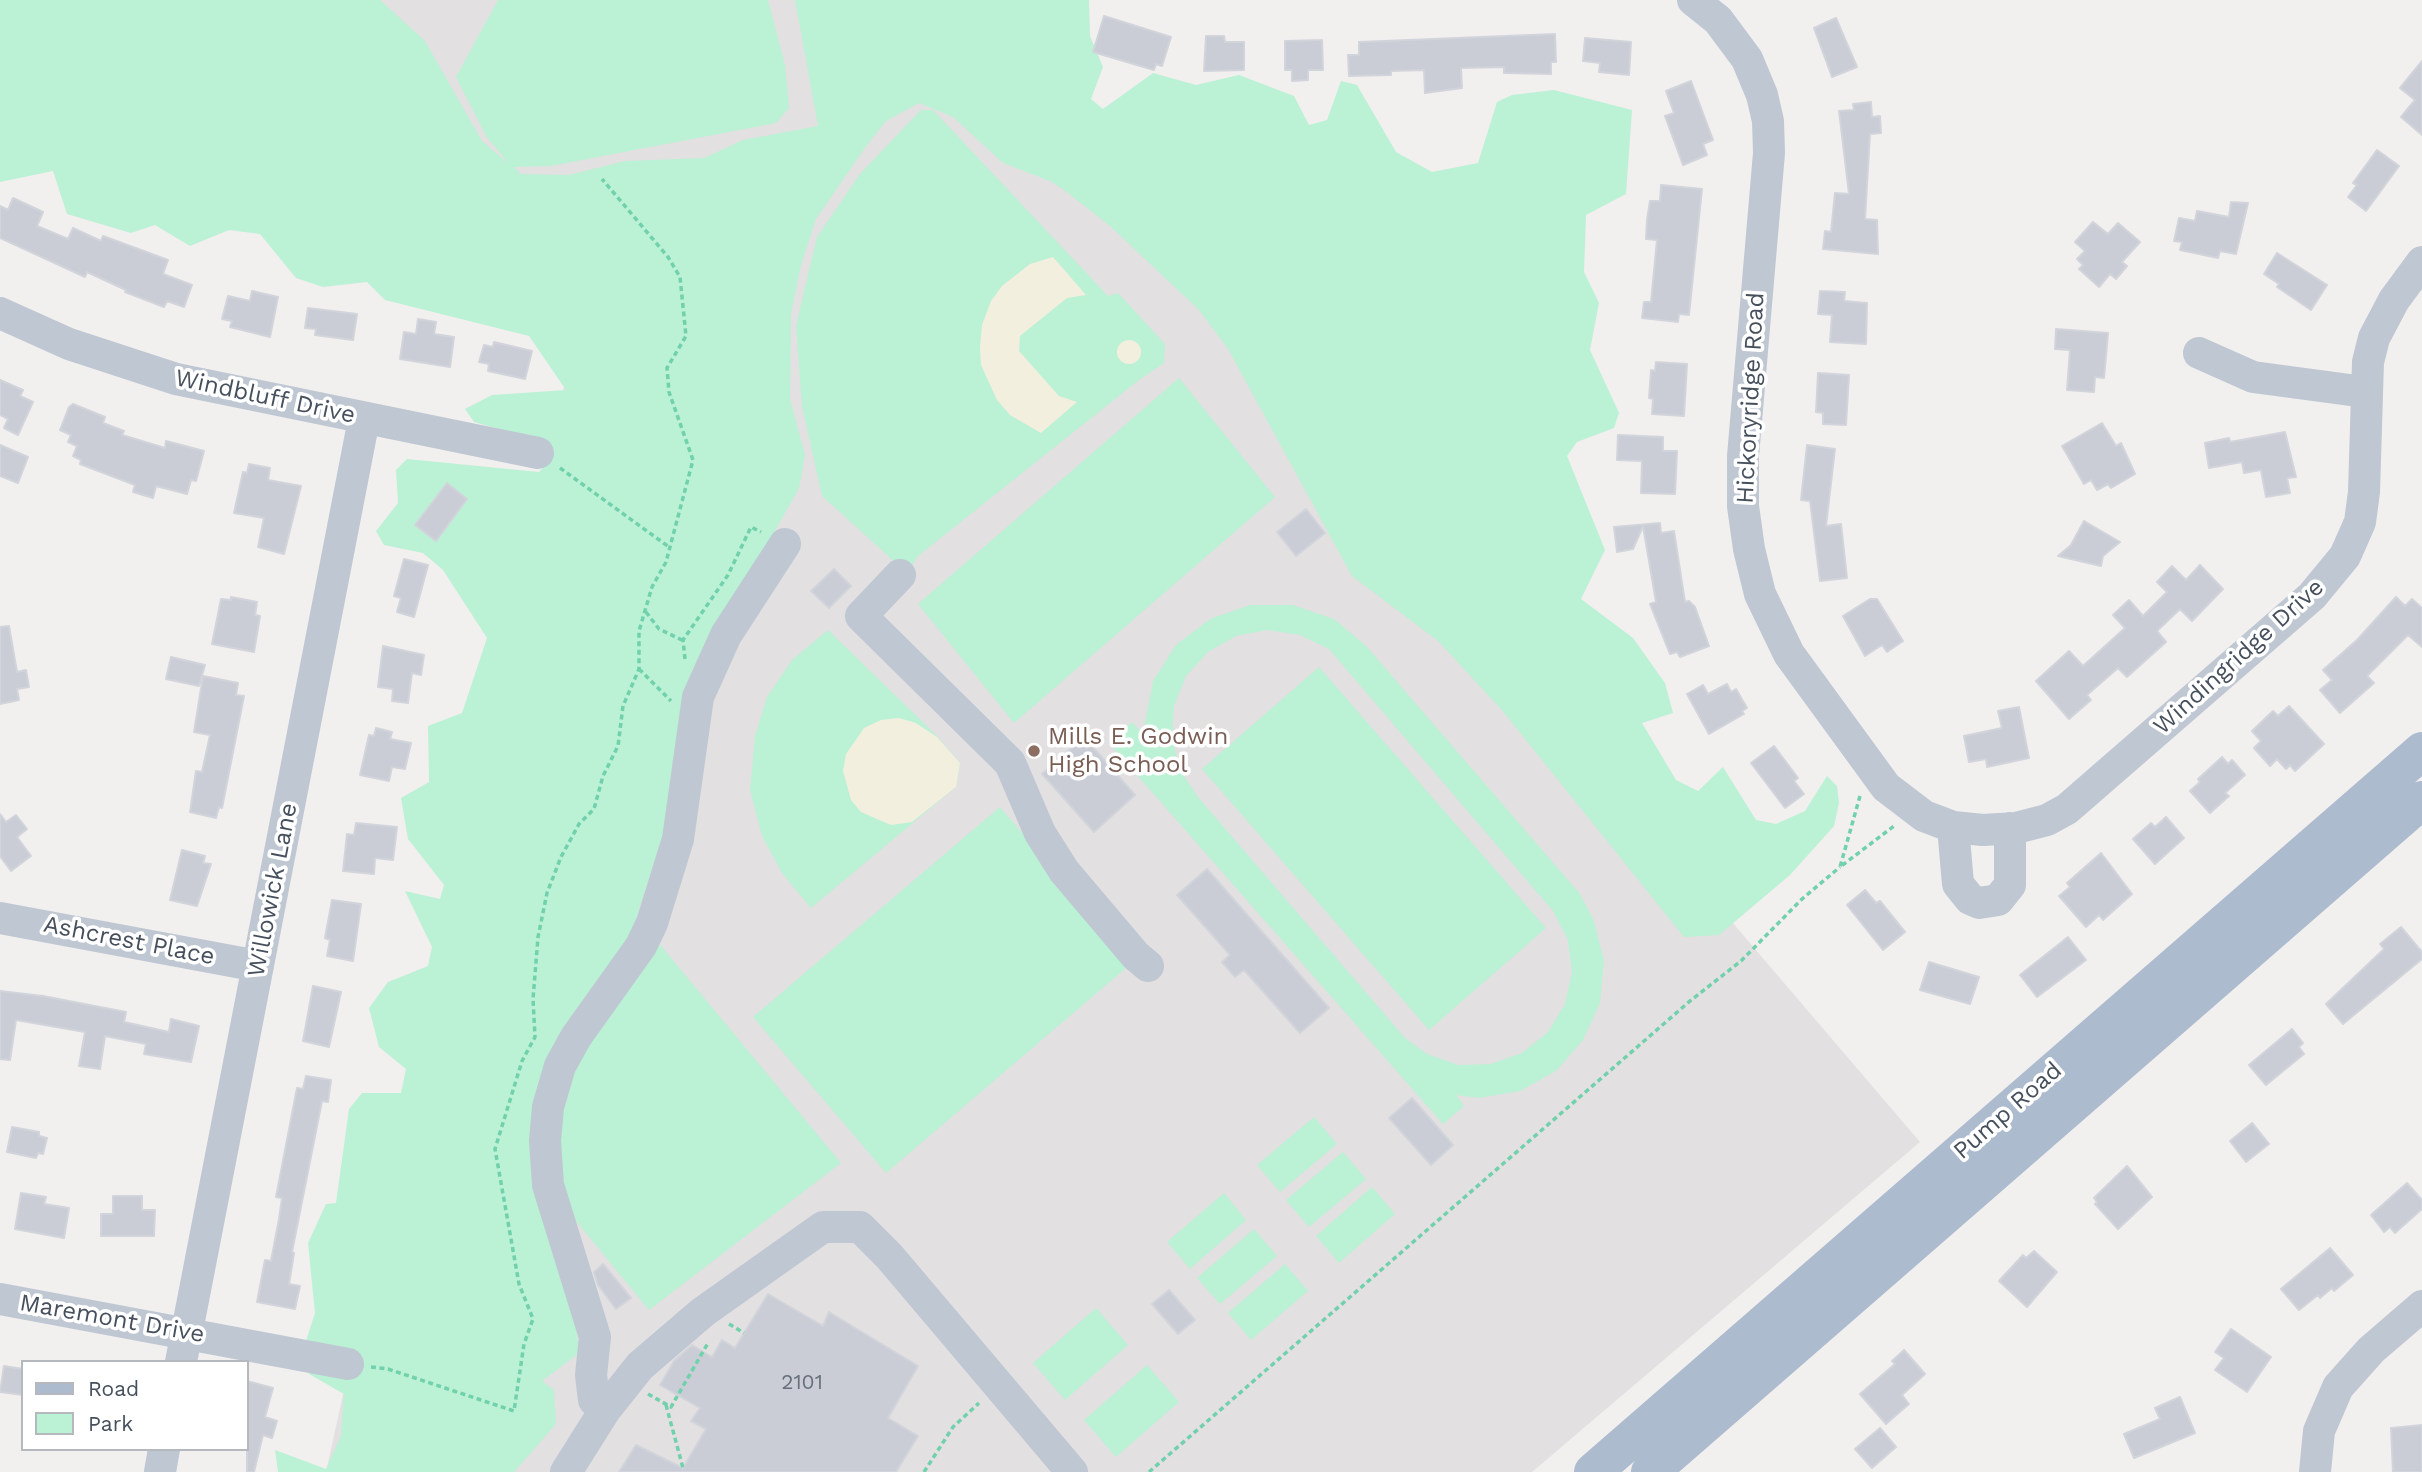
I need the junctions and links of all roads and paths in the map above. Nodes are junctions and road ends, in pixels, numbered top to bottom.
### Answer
1 (1693, 0) edge
2 (602, 179) dead end
3 (2422, 262) edge
4 (0, 313) edge
5 (2199, 353) dead end
6 (2365, 393) junction
7 (364, 419) junction
8 (538, 453) joint
9 (785, 544) joint
10 (669, 547) junction
11 (900, 575) dead end
12 (646, 612) junction
13 (683, 640) junction
14 (686, 666) dead end
15 (639, 669) junction
16 (673, 702) dead end
17 (2422, 751) edge
18 (1868, 764) junction
19 (2422, 800) edge
20 (1916, 810) junction
21 (1982, 828) junction
22 (1840, 867) junction
23 (0, 918) edge
24 (258, 966) junction
25 (1148, 966) dead end
26 (0, 1299) edge
27 (2422, 1306) edge
28 (710, 1340) dead end
29 (184, 1347) edge
30 (348, 1364) joint
31 (628, 1382) junction
32 (983, 1399) dead end
33 (666, 1404) junction
34 (605, 1410) junction
35 (164, 1451) edge
36 (683, 1468) dead end
37 (160, 1472) edge
38 (566, 1472) edge
39 (924, 1472) edge
40 (1072, 1472) edge
41 (1149, 1472) edge
42 (1593, 1472) edge
43 (1650, 1472) edge
44 (2315, 1472) edge

1 - 18 street, Hickoryridge Road
2 - 10 path
3 - 6 street, Windingridge Drive
4 - 7 street, Windbluff Drive
5 - 6 street
6 - 21 street, Windingridge Drive
7 - 8 street, Windbluff Drive
7 - 24 street, Willowick Lane
8 - 10 path
9 - 13 path
9 - 34 street
10 - 12 path
11 - 25 street
12 - 13 path
12 - 15 path
13 - 14 path
15 - 16 path
15 - 30 path
17 - 42 main road, Pump Road
18 - 20 street, Hickoryridge Road
18 - 22 path
19 - 43 main road, Pump Road
20 - 21 street, Hickoryridge Road
20 - 22 path
21 - 21 street
22 - 41 path
23 - 24 street, Ashcrest Place
24 - 29 street, Willowick Lane
26 - 29 street, Maremont Drive
27 - 44 street
28 - 33 path
29 - 30 street, Maremont Drive
31 - 33 path
31 - 34 street
31 - 40 street
32 - 39 path
33 - 36 path
34 - 38 street
35 - 37 street

